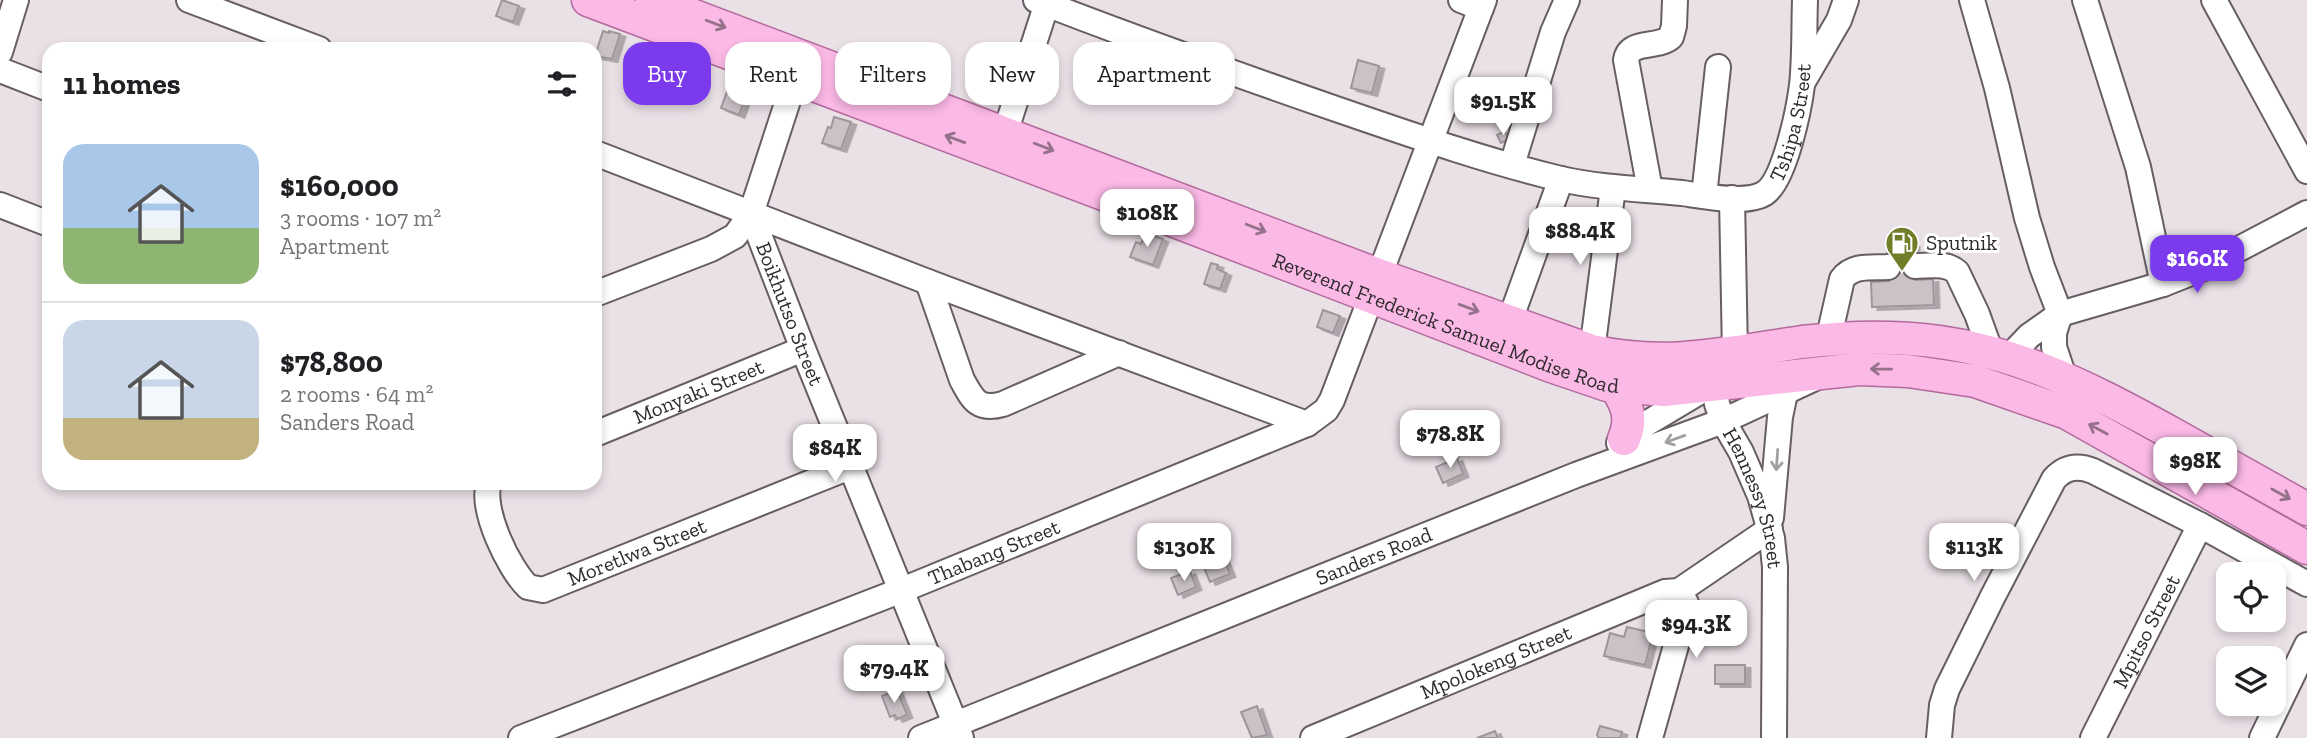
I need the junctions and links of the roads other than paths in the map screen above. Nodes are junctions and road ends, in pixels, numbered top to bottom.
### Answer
1 (16, 0) edge
2 (188, 0) edge
3 (588, 0) edge
4 (652, 0) edge
5 (1567, 0) edge
6 (1675, 0) edge
7 (1805, 0) edge
8 (1846, 0) edge
9 (1972, 0) edge
10 (2085, 0) edge
11 (2214, 0) edge
12 (1044, 1) edge
13 (1475, 3) edge
14 (300, 42) edge
15 (0, 52) edge
16 (725, 52) edge
17 (1718, 67) dead end
18 (0, 70) edge
19 (1802, 84) junction
20 (42, 86) edge
21 (821, 89) edge
22 (787, 105) edge
23 (1006, 132) junction
24 (1431, 141) junction
25 (602, 156) edge
26 (1512, 165) junction
27 (2307, 171) edge
28 (1561, 179) junction
29 (1613, 188) junction
30 (1650, 190) junction
31 (1704, 196) junction
32 (1732, 198) junction
33 (0, 205) edge
34 (2307, 213) edge
35 (751, 214) junction
36 (42, 221) edge
37 (1915, 266) dead end
38 (1888, 267) dead end
39 (928, 282) junction
40 (2163, 284) junction
41 (1377, 287) junction
42 (602, 291) edge
43 (2060, 314) junction
44 (1509, 323) junction
45 (803, 349) junction
46 (1592, 351) junction
47 (1119, 353) junction
48 (2000, 353) junction
49 (1735, 354) junction
50 (1827, 356) junction
51 (2064, 377) junction
52 (1714, 383) junction
53 (1616, 387) junction
54 (1785, 393) junction
55 (1723, 421) junction
56 (1307, 424) junction
57 (602, 430) edge
58 (1624, 439) junction
59 (852, 466) junction
60 (1576, 475) junction
61 (488, 490) edge
62 (2307, 509) edge
63 (2200, 525) junction
64 (1770, 529) junction
65 (2307, 548) edge
66 (2307, 584) edge
67 (902, 590) junction
68 (1679, 591) junction
69 (2307, 645) edge
70 (1377, 712) junction
71 (958, 731) edge
72 (521, 738) edge
73 (921, 738) edge
74 (1313, 738) edge
75 (1359, 738) edge
76 (1650, 738) edge
77 (1774, 738) edge
78 (1939, 738) edge
79 (2093, 738) edge
80 (2262, 738) edge

1 - 15 street
2 - 14 street
3 - 16 main road, Reverend Frederick Samuel Modise Road
4 -> 23 main road, Reverend Frederick Samuel Modise Road
5 - 26 street
6 - 30 street
7 - 19 street, Tshipa Street
8 - 19 street
9 - 43 street
10 - 40 street
11 - 27 street
12 - 23 street
12 - 24 street, Tshipa Street
13 - 24 street, Thabang Street
17 - 31 street
18 - 20 street
19 - 32 street, Tshipa Street
41 -> 21 main road, Reverend Frederick Samuel Modise Road
22 - 35 street, Boikhutso Street
23 -> 41 main road, Reverend Frederick Samuel Modise Road
24 - 26 street, Tshipa Street
24 - 41 street, Thabang Street
25 - 35 street
26 - 28 street, Tshipa Street
28 - 29 street, Tshipa Street
28 - 44 street
29 - 30 street, Tshipa Street
29 - 46 street
30 - 31 street, Tshipa Street
31 - 32 street, Tshipa Street
32 - 49 street
33 - 36 street
34 - 40 street
35 - 39 street
35 - 42 street
35 - 45 street, Boikhutso Street
37 - 48 street
38 - 50 street
39 - 47 street
39 - 47 street
40 - 43 street
41 -> 44 main road, Reverend Frederick Samuel Modise Road
41 - 53 main road, Reverend Frederick Samuel Modise Road
41 - 56 street, Thabang Street
43 - 48 street
43 - 51 street
44 - 46 main road, Reverend Frederick Samuel Modise Road
45 - 57 street, Monyaki Street
45 - 59 street, Boikhutso Street
46 - 49 main road, Reverend Frederick Samuel Modise Road
47 - 56 street
48 - 50 main road, Reverend Frederick Samuel Modise Road
48 - 51 main road, Reverend Frederick Samuel Modise Road
49 - 50 main road, Reverend Frederick Samuel Modise Road
49 - 52 street
50 - 52 main road, Reverend Frederick Samuel Modise Road
50 - 54 street, Sanders Road
65 -> 50 main road, Reverend Frederick Samuel Modise Road
51 -> 62 main road, Reverend Frederick Samuel Modise Road
52 - 53 main road, Reverend Frederick Samuel Modise Road
52 - 55 street, Hennessy Street
52 - 58 street
53 - 58 main road
54 - 55 street, Sanders Road
54 -> 64 street
55 -> 60 street, Sanders Road
55 - 64 street, Hennessy Street
56 - 67 street, Thabang Street
58 - 60 street
59 - 61 street, Moretlwa Street
59 - 67 street, Boikhutso Street
60 - 71 street, Sanders Road
63 - 66 street
63 - 78 street
63 - 79 street, Mpitso Street
64 - 68 street, Mpolokeng Street
64 - 77 street, Hennessy Street
67 - 71 street, Boikhutso Street
67 - 72 street, Thabang Street
68 - 70 street, Mpolokeng Street
68 - 76 street
69 - 80 street
70 - 74 street, Mpolokeng Street
70 - 75 street
71 - 73 street, Sanders Road

